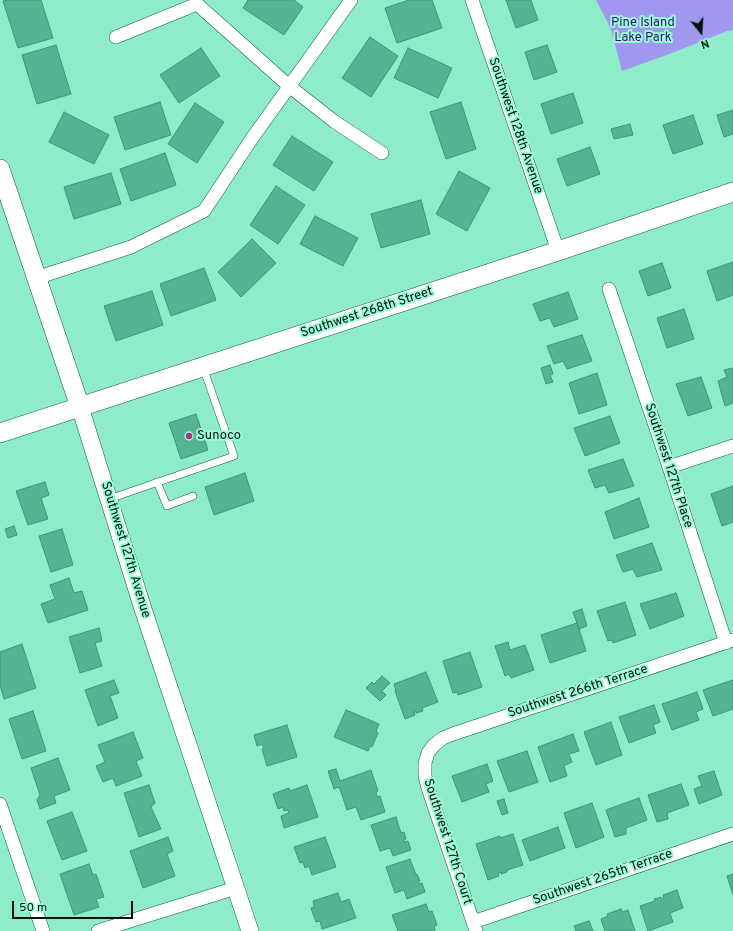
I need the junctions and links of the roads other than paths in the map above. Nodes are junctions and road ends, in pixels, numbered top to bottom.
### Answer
1 (351, 0) edge
2 (472, 0) edge
3 (116, 37) dead end
4 (289, 86) junction
5 (382, 153) dead end
6 (0, 169) edge
7 (733, 192) edge
8 (558, 251) junction
9 (36, 278) junction
10 (609, 289) dead end
11 (203, 367) junction
12 (80, 407) junction
13 (0, 433) edge
14 (733, 446) edge
15 (669, 467) junction
16 (157, 482) junction
17 (193, 496) dead end
18 (109, 499) junction
19 (729, 642) edge
20 (428, 753) joint
21 (0, 804) edge
22 (733, 834) edge
23 (236, 888) junction
24 (475, 926) edge
25 (43, 931) edge
26 (98, 931) edge
27 (250, 931) edge

1 - 4 street
2 - 8 street, Southwest 128th Avenue
3 - 4 street
4 - 5 street
4 - 9 street
6 - 9 main road, Southwest 127th Avenue
7 - 8 main road, Southwest 268th Street
8 - 11 main road, Southwest 268th Street
9 - 12 main road, Southwest 127th Avenue
10 - 15 street, Southwest 127th Place
11 - 12 main road, Southwest 268th Street
11 - 16 lane
12 - 13 main road, Southwest 268th Street
12 - 18 street, Southwest 127th Avenue
14 - 15 street
15 - 19 street, Southwest 127th Place
16 - 17 lane
16 - 18 lane
18 - 23 street, Southwest 127th Avenue
19 - 20 street, Southwest 266th Terrace
20 - 24 street, Southwest 127th Court
21 - 25 street
22 - 24 street, Southwest 265th Terrace
23 - 26 street
23 - 27 street, Southwest 127th Avenue

